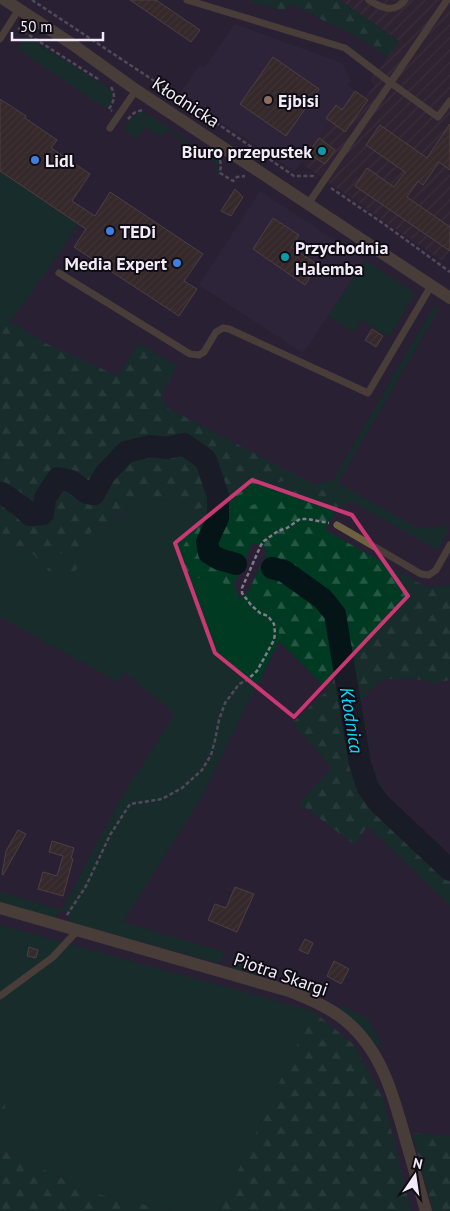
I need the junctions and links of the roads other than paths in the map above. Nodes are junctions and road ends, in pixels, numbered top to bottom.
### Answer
1 (5, 0) edge
2 (187, 0) edge
3 (369, 0) edge
4 (405, 0) edge
5 (447, 0) edge
6 (19, 9) junction
7 (0, 39) edge
8 (390, 83) junction
9 (136, 90) junction
10 (450, 101) edge
11 (110, 128) dead end
12 (308, 204) junction
13 (59, 273) dead end
14 (431, 286) junction
15 (450, 298) edge
16 (337, 526) road end
17 (450, 545) edge
18 (0, 908) edge
19 (78, 930) junction
20 (0, 996) edge
21 (426, 1211) edge

1 - 6 street, Kłodnicka
2 - 8 lane
3 - 4 lane
5 - 8 lane
6 - 7 lane
6 - 9 street, Kłodnicka
8 - 10 lane
8 - 12 lane
9 - 11 lane
9 - 12 street, Kłodnicka
12 - 14 street, Kłodnicka
13 - 14 lane
14 - 15 street, Kłodnicka
16 - 17 lane
18 - 19 street, Piotra Skargi
19 - 20 lane
19 - 21 street, Piotra Skargi

